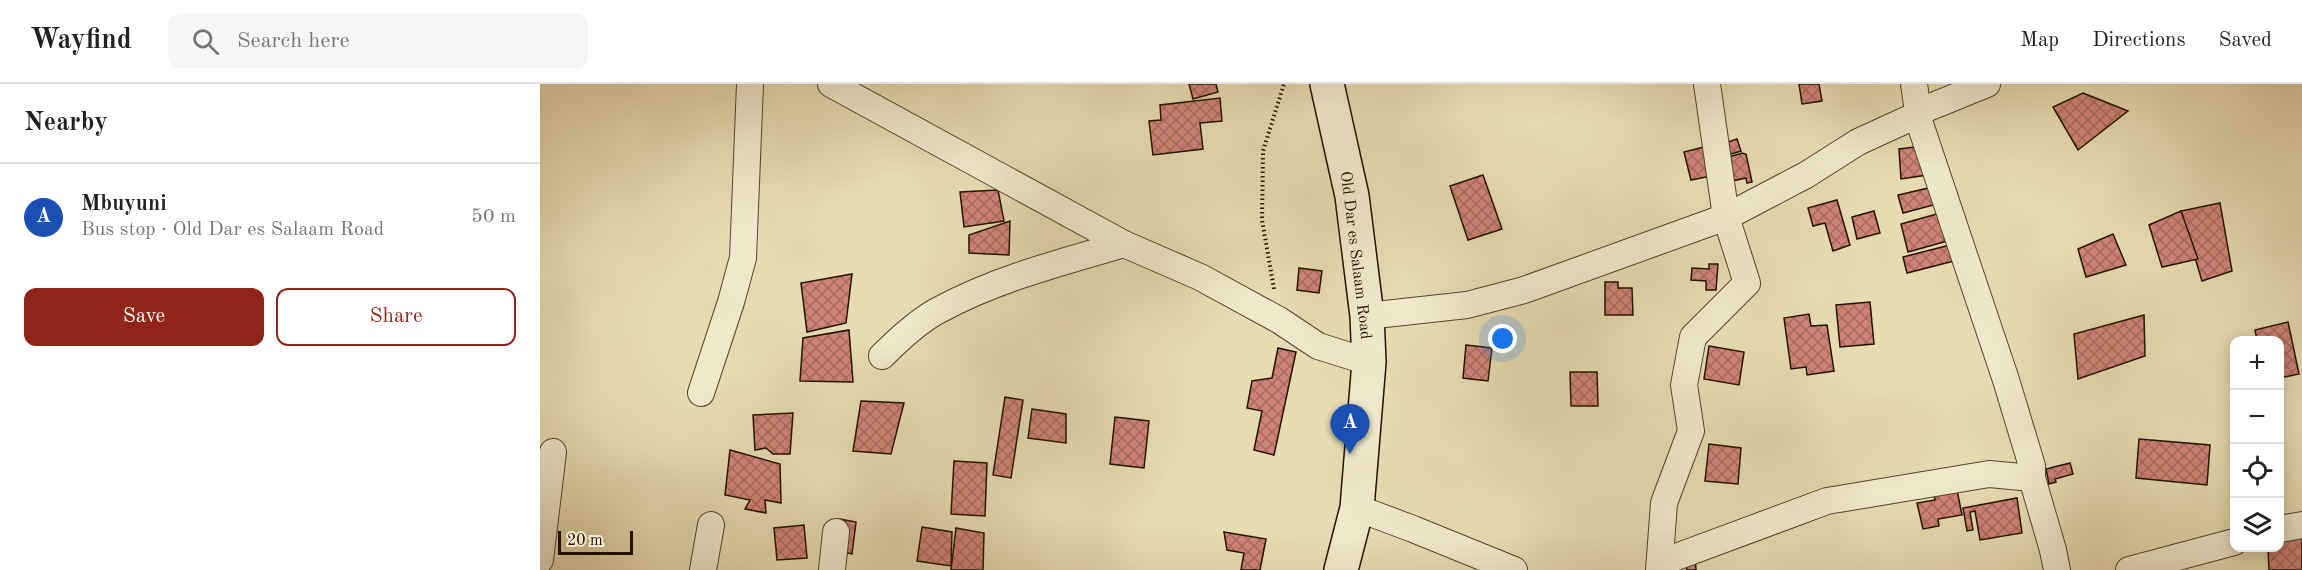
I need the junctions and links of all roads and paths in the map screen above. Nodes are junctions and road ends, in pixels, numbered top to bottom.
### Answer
1 (750, 84) edge
2 (831, 84) edge
3 (1284, 84) edge
4 (1327, 84) edge
5 (1707, 84) edge
6 (1914, 84) edge
7 (1987, 84) edge
8 (1918, 114) junction
9 (1726, 218) junction
10 (1124, 244) junction
11 (1367, 316) junction
12 (1279, 320) junction
13 (882, 356) dead end
14 (1369, 362) junction
15 (701, 393) dead end
16 (554, 452) dead end
17 (2032, 478) junction
18 (1357, 508) junction
19 (711, 525) dead end
20 (2302, 525) edge
21 (2284, 528) edge
22 (836, 532) dead end
23 (2230, 543) edge
24 (540, 560) edge
25 (1659, 566) edge
26 (703, 570) edge
27 (832, 570) edge
28 (1341, 570) edge
29 (1515, 570) edge
30 (2057, 570) edge
31 (2129, 570) edge

1 - 15 street
2 - 10 street
3 - 12 path
4 - 11 street, Old Dar es Salaam Road
5 - 9 street
6 - 8 street
7 - 8 street
8 - 9 street
8 - 17 street
9 - 11 street
9 - 25 street
10 - 12 street
10 - 13 street
11 - 14 street, Old Dar es Salaam Road
12 - 14 street
14 - 18 street, Old Dar es Salaam Road
16 - 24 street
17 - 25 street
17 - 30 street
18 - 28 street, Old Dar es Salaam Road
18 - 29 street
19 - 26 street
20 - 21 street
22 - 27 street
23 - 31 street

